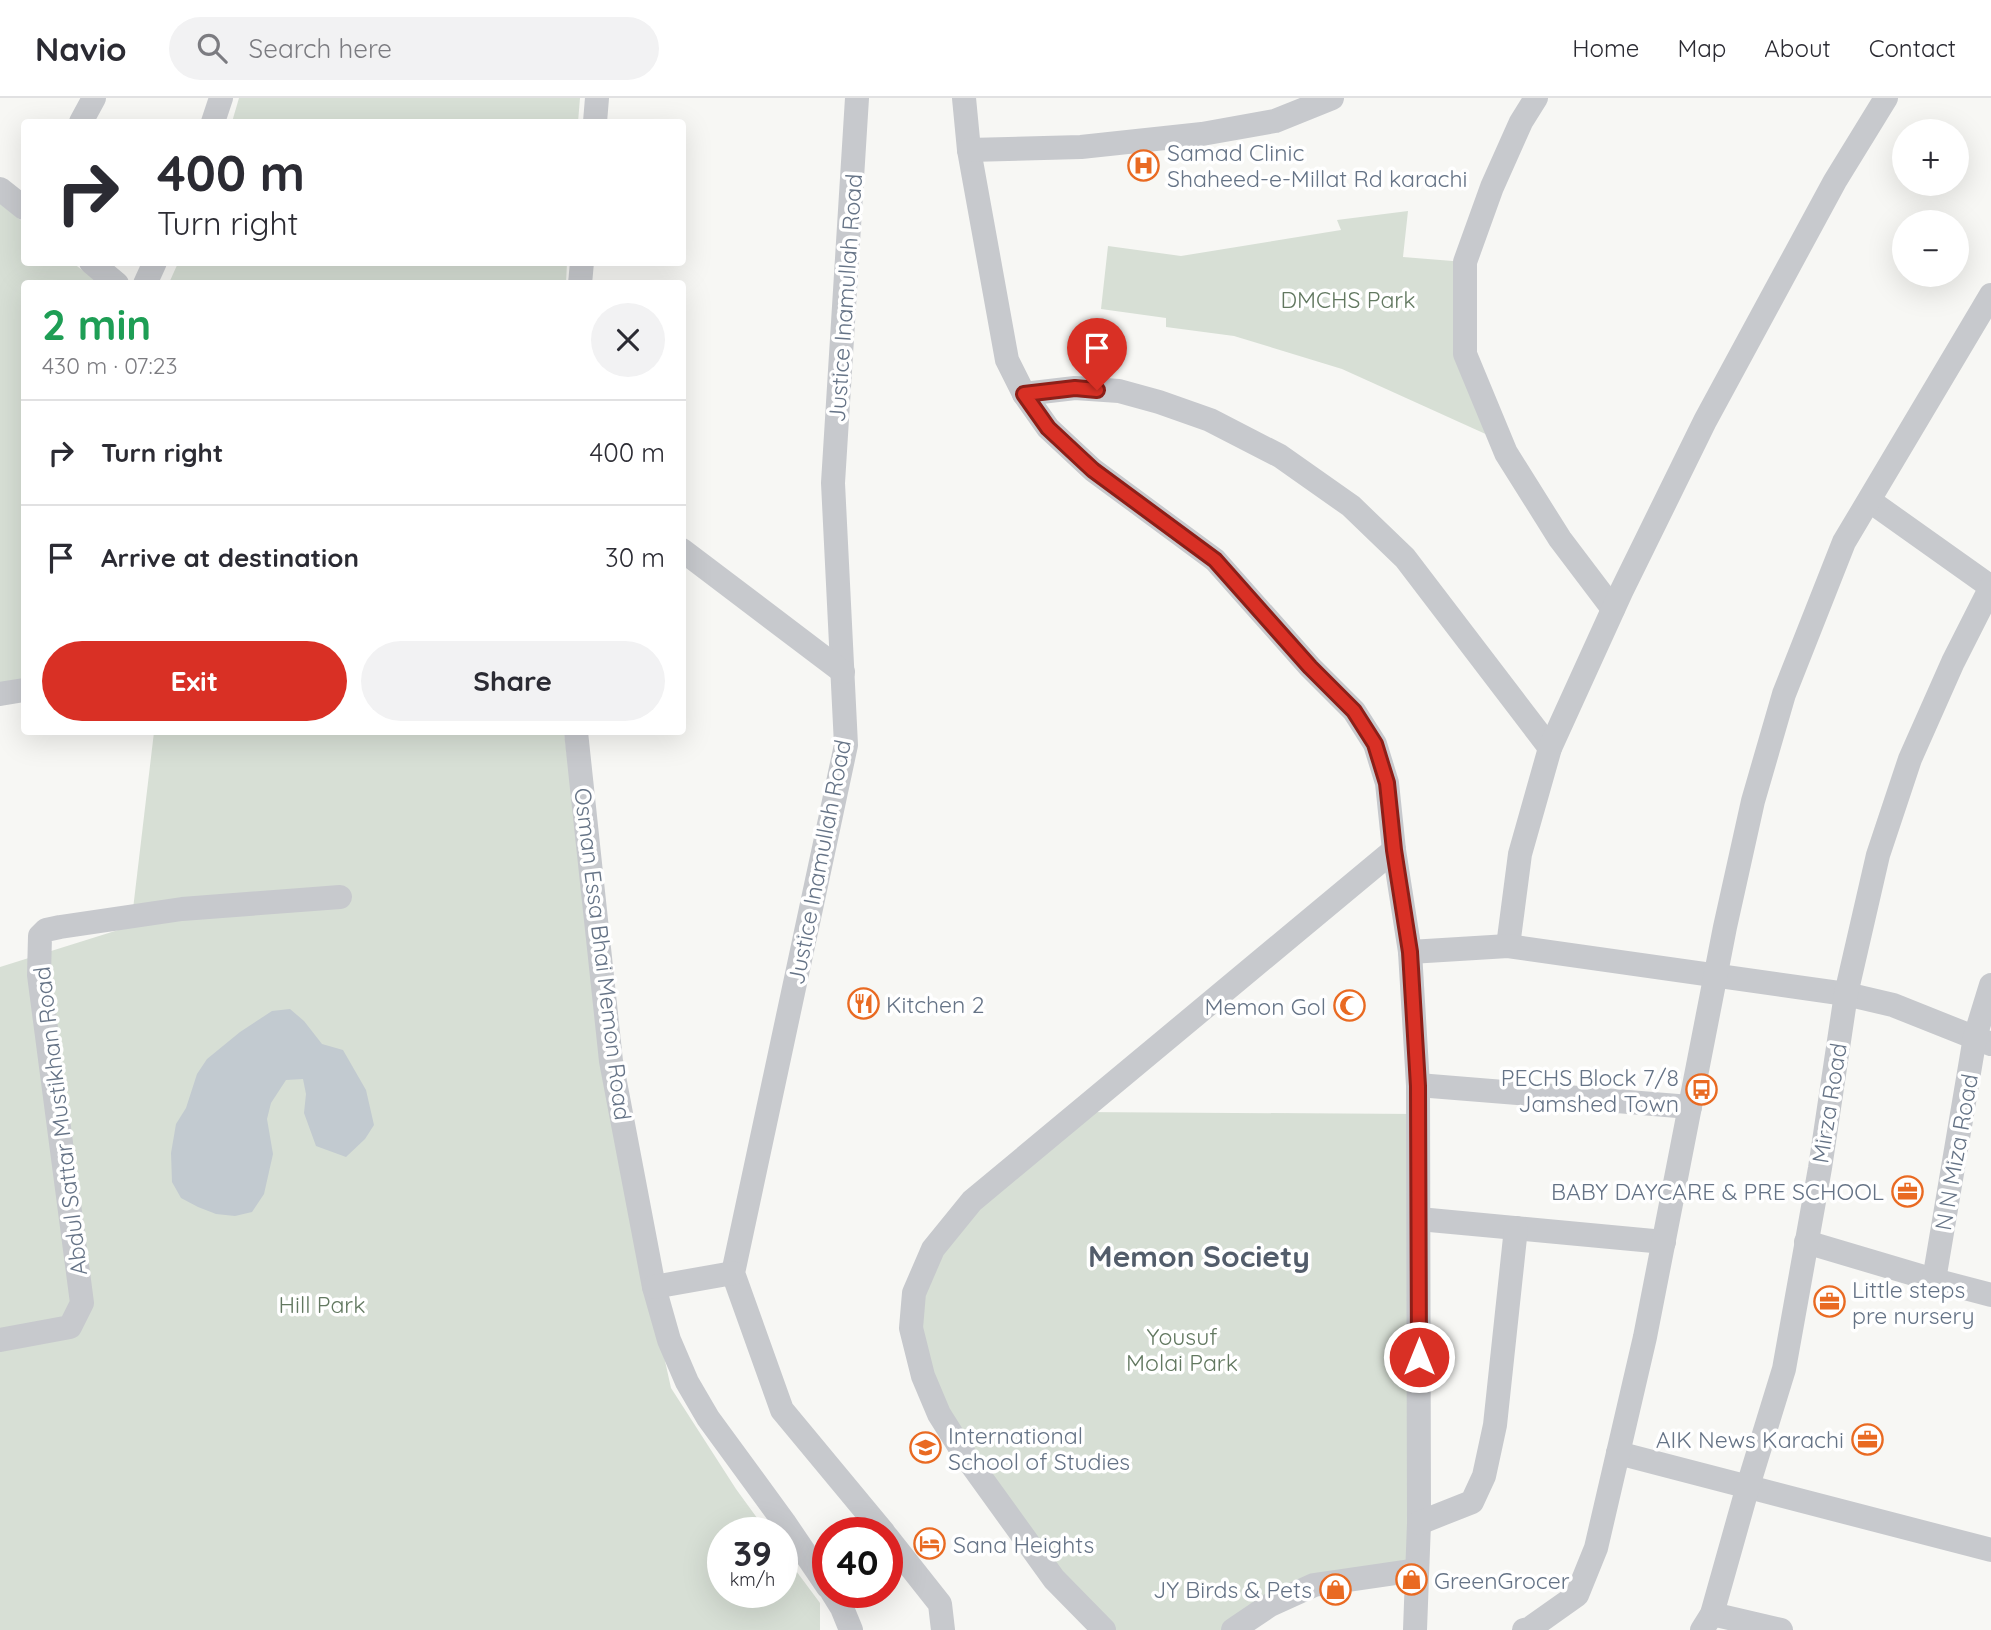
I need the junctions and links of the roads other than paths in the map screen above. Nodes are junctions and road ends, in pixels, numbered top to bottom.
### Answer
1 (94, 98) edge
2 (221, 98) edge
3 (597, 98) edge
4 (857, 98) edge
5 (964, 98) edge
6 (1332, 98) edge
7 (1536, 98) edge
8 (1886, 98) edge
9 (83, 119) edge
10 (214, 119) edge
11 (595, 119) edge
12 (969, 150) junction
13 (0, 189) edge
14 (21, 206) edge
15 (96, 266) edge
16 (112, 280) edge
17 (1991, 295) edge
18 (1024, 394) junction
19 (1870, 501) junction
20 (686, 553) edge
21 (1991, 587) edge
22 (1613, 609) junction
23 (843, 671) junction
24 (21, 690) edge
25 (0, 694) edge
26 (576, 735) edge
27 (1550, 748) junction
28 (1394, 850) junction
29 (340, 897) dead end
30 (1508, 946) junction
31 (1410, 952) junction
32 (1716, 974) junction
33 (1991, 985) edge
34 (1846, 994) junction
35 (1983, 1041) edge
36 (1418, 1086) junction
37 (1690, 1107) junction
38 (1419, 1219) junction
39 (1516, 1228) junction
40 (1664, 1242) junction
41 (1806, 1242) junction
42 (733, 1273) junction
43 (1934, 1280) junction
44 (654, 1287) junction
45 (1991, 1295) edge
46 (0, 1340) edge
47 (1618, 1453) junction
48 (1748, 1486) junction
49 (871, 1517) edge
50 (1419, 1523) junction
51 (1991, 1550) edge
52 (903, 1557) edge
53 (812, 1563) edge
54 (1417, 1570) junction
55 (842, 1608) edge
56 (1707, 1622) edge
57 (851, 1630) edge
58 (943, 1630) edge
59 (1104, 1630) edge
60 (1233, 1630) edge
61 (1415, 1630) edge
62 (1524, 1630) edge
63 (1781, 1630) edge

1 - 9 street
2 - 10 street
3 - 11 street
4 - 23 street, Justice Inamullah Road
5 - 12 street
6 - 12 street
7 - 22 street
8 - 22 street
12 - 18 street
13 - 14 street
15 - 16 street
17 - 19 street
18 - 27 street
18 - 28 street
19 - 21 street
19 - 32 street
20 - 23 street
21 - 34 street, Mirza Road
22 - 27 street
23 - 42 street, Justice Inamullah Road
24 - 25 street
26 - 44 street, Osman Essa Bhai Memon Road
27 - 30 street
28 - 31 street
28 - 59 street
29 - 46 street, Abdul Sattar Mustikhan Road
30 - 31 street
30 - 32 street
31 - 36 street
32 - 34 street
32 - 37 street
33 - 35 street, N N Miza Road
34 - 35 street
34 - 41 street, Mirza Road
35 - 43 street, N N Miza Road
36 - 37 street
36 - 38 street
37 - 40 street
38 - 39 street
38 - 50 street
39 - 40 street
39 - 50 street
40 - 47 street
41 - 43 street
41 - 48 street, Mirza Road
42 - 44 street
42 - 49 street
43 - 45 street
44 - 53 street, Osman Essa Bhai Memon Road
47 - 48 street
47 - 62 street
48 - 51 street
48 - 56 street, Mirza Road
50 - 54 street
52 - 58 street
54 - 60 street
54 - 61 street
55 - 57 street
56 - 63 street

